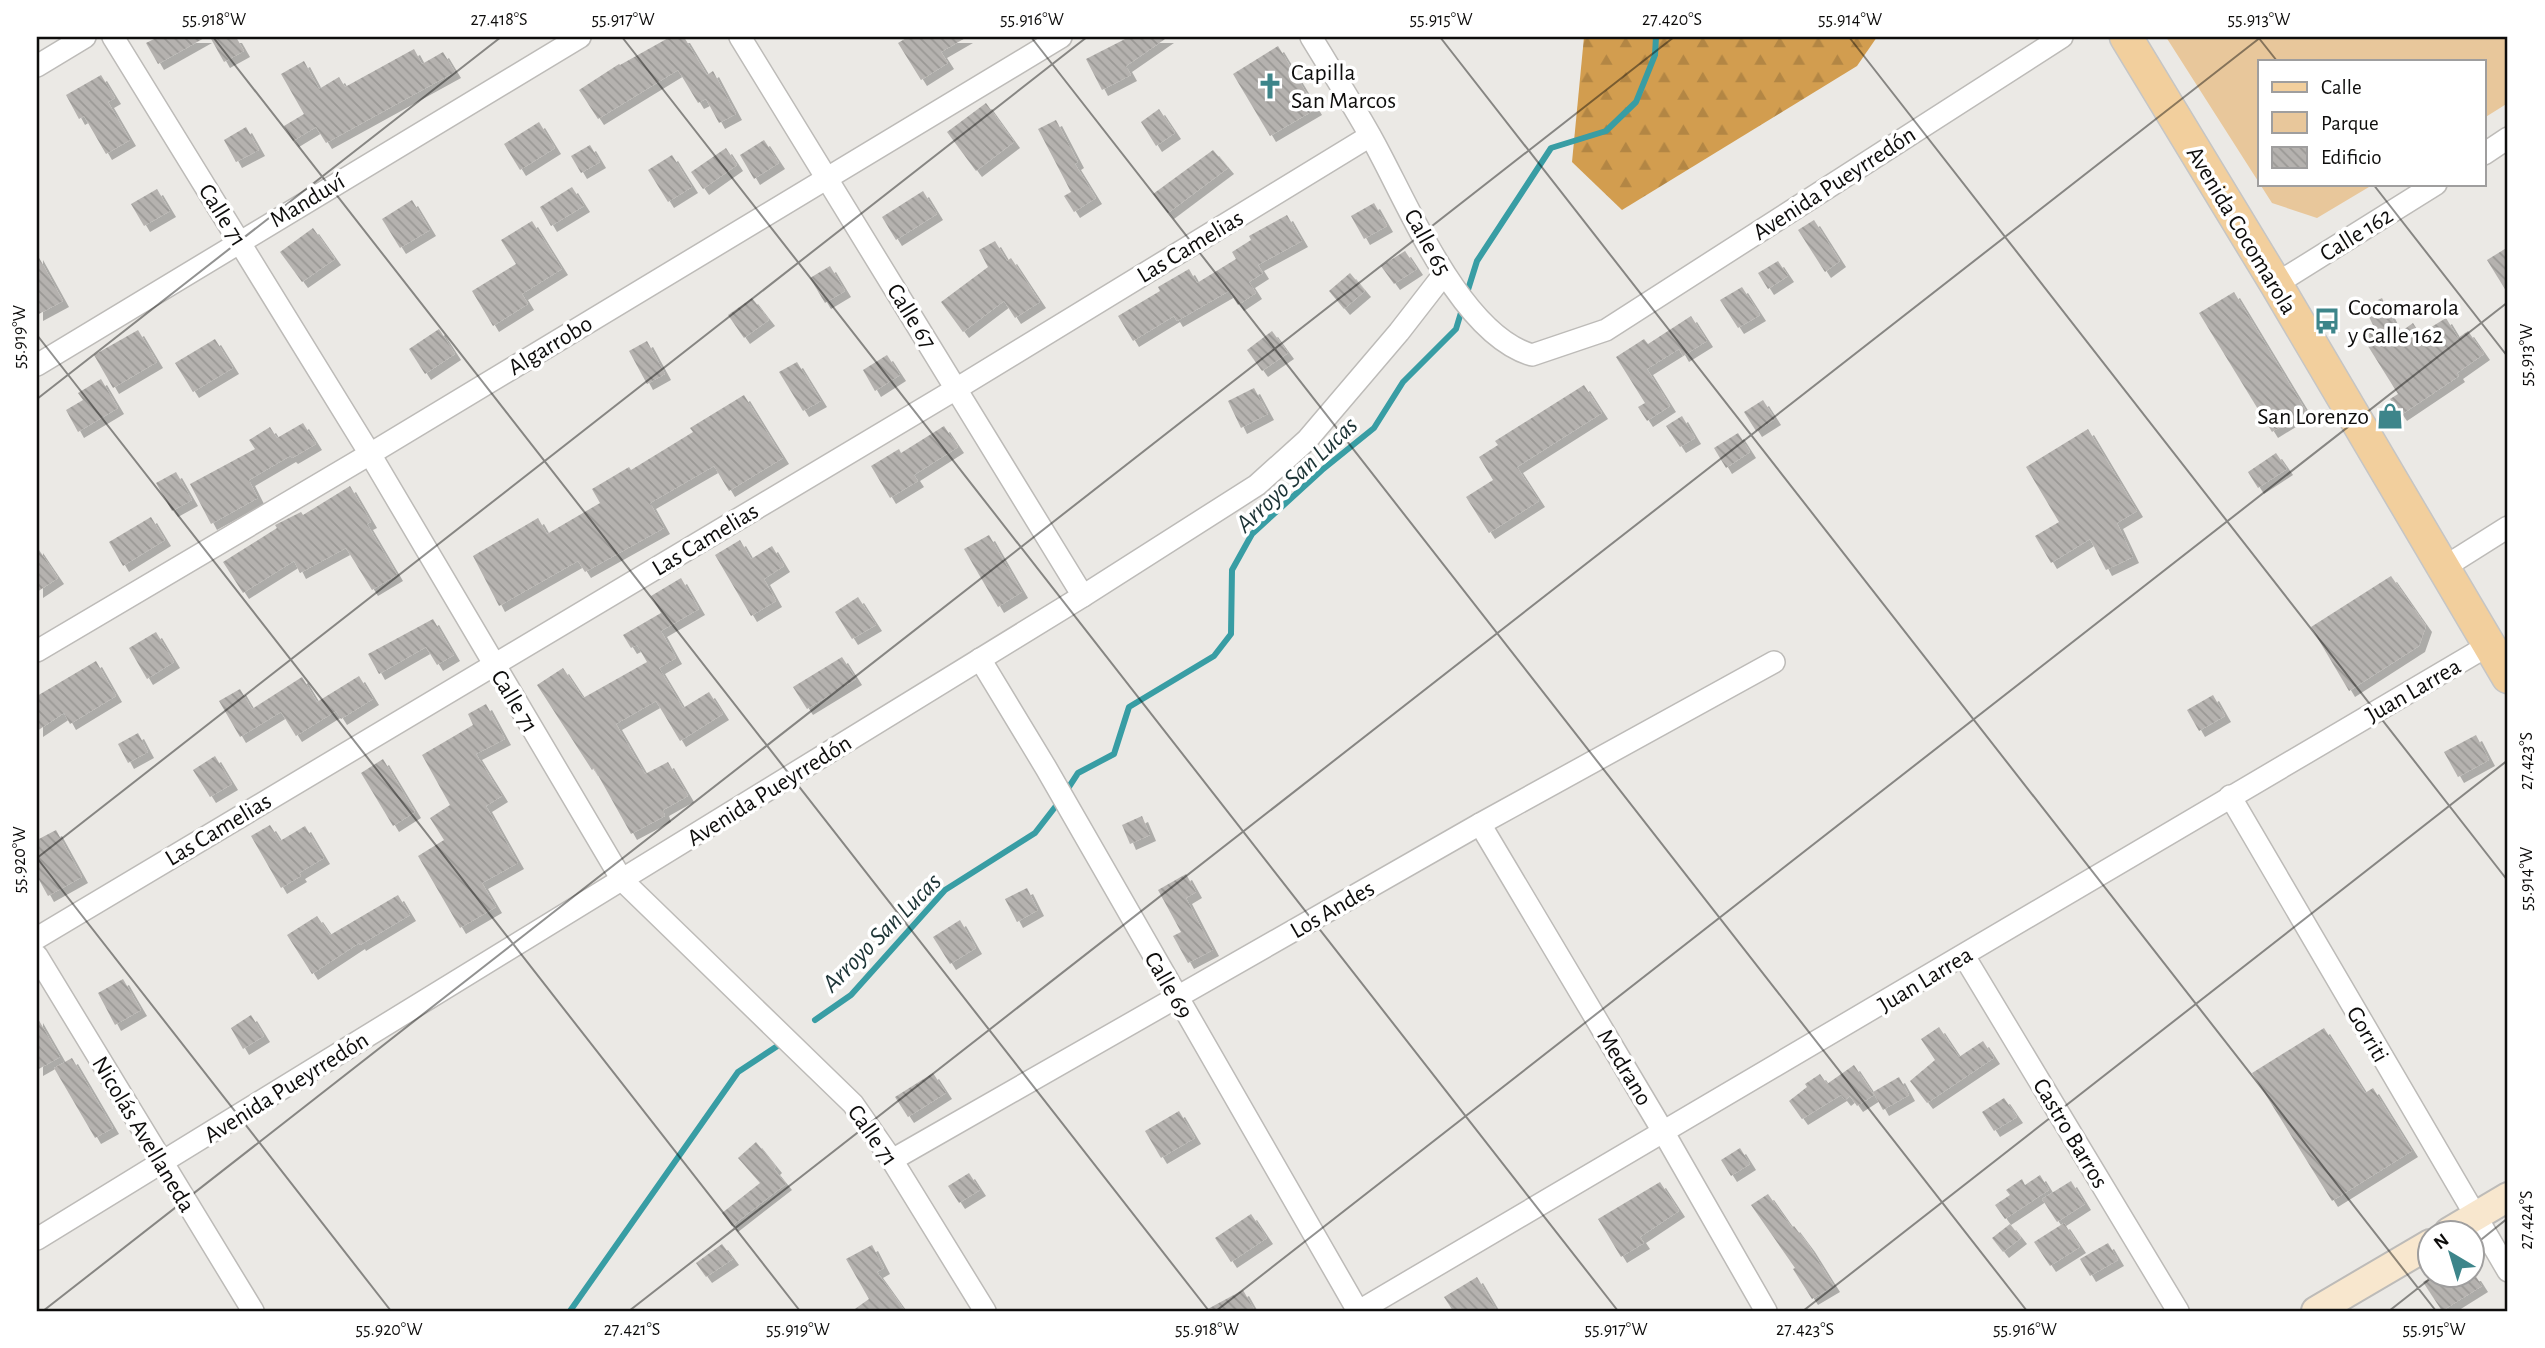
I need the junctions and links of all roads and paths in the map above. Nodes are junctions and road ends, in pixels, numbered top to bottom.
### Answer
1 (85, 37) edge
2 (113, 37) edge
3 (580, 37) edge
4 (740, 37) edge
5 (1061, 37) edge
6 (1311, 37) edge
7 (2062, 37) edge
8 (2126, 37) edge
9 (37, 66) edge
10 (1370, 136) junction
11 (2508, 138) edge
12 (2486, 153) edge
13 (827, 178) junction
14 (2433, 186) edge
15 (239, 241) junction
16 (1444, 274) junction
17 (2276, 284) junction
18 (1605, 330) joint
19 (37, 365) edge
20 (956, 389) junction
21 (370, 454) junction
22 (2508, 527) edge
23 (2444, 568) junction
24 (1083, 596) junction
25 (2490, 645) junction
26 (37, 651) edge
27 (980, 659) junction
28 (1774, 662) dead end
29 (493, 664) junction
30 (2508, 677) edge
31 (2230, 796) junction
32 (1480, 824) junction
33 (622, 880) junction
34 (37, 938) edge
35 (37, 956) edge
36 (1964, 956) junction
37 (1176, 998) junction
38 (1664, 1133) junction
39 (892, 1160) junction
40 (162, 1163) junction
41 (2508, 1197) edge
42 (2475, 1217) junction
43 (37, 1239) edge
44 (2416, 1252) edge
45 (2508, 1271) edge
46 (253, 1311) edge
47 (985, 1311) edge
48 (1359, 1311) edge
49 (1766, 1311) edge
50 (2178, 1311) edge
51 (2316, 1311) edge

1 - 9 street
2 - 15 street, Calle 71
3 - 15 street, Manduví
4 - 13 street, Calle 67
5 - 13 street, Algarrobo
6 - 10 street, Calle 65
7 - 18 street, Avenida Pueyrredón
8 - 17 main road, Avenida Cocomarola
10 - 16 street, Calle 65
10 - 20 street, Las Camelias
11 - 12 street
13 - 20 street, Calle 67
13 - 21 street, Algarrobo
14 - 17 street, Calle 162
15 - 19 street, Manduví
15 - 21 street, Calle 71
16 - 18 street, Calle 65
16 - 24 street, Avenida Pueyrredón
17 - 23 main road, Avenida Cocomarola
20 - 24 street, Calle 67
20 - 29 street, Las Camelias
21 - 26 street, Algarrobo
21 - 29 street, Calle 71
22 - 23 street
23 - 25 main road, Avenida Cocomarola
24 - 27 street, Avenida Pueyrredón
25 - 30 main road, Avenida Cocomarola
25 - 31 street, Juan Larrea
27 - 33 street, Avenida Pueyrredón
27 - 37 street, Calle 69
28 - 32 street, Los Andes
29 - 33 street, Calle 71
29 - 34 street, Las Camelias
31 - 36 street, Juan Larrea
31 - 42 street, Gorriti
32 - 37 street, Los Andes
32 - 38 street, Medrano
33 - 39 street, Calle 71
33 - 40 street, Avenida Pueyrredón
35 - 40 street, Nicolás Avellaneda
36 - 38 street, Juan Larrea
36 - 50 street, Castro Barros
37 - 39 street, Los Andes
37 - 48 street, Calle 69
38 - 48 street, Juan Larrea
38 - 49 street, Medrano
39 - 47 street, Calle 71
40 - 43 street, Avenida Pueyrredón
40 - 46 street, Nicolás Avellaneda
41 - 42 main road
42 - 45 street, Gorriti
44 - 51 main road

